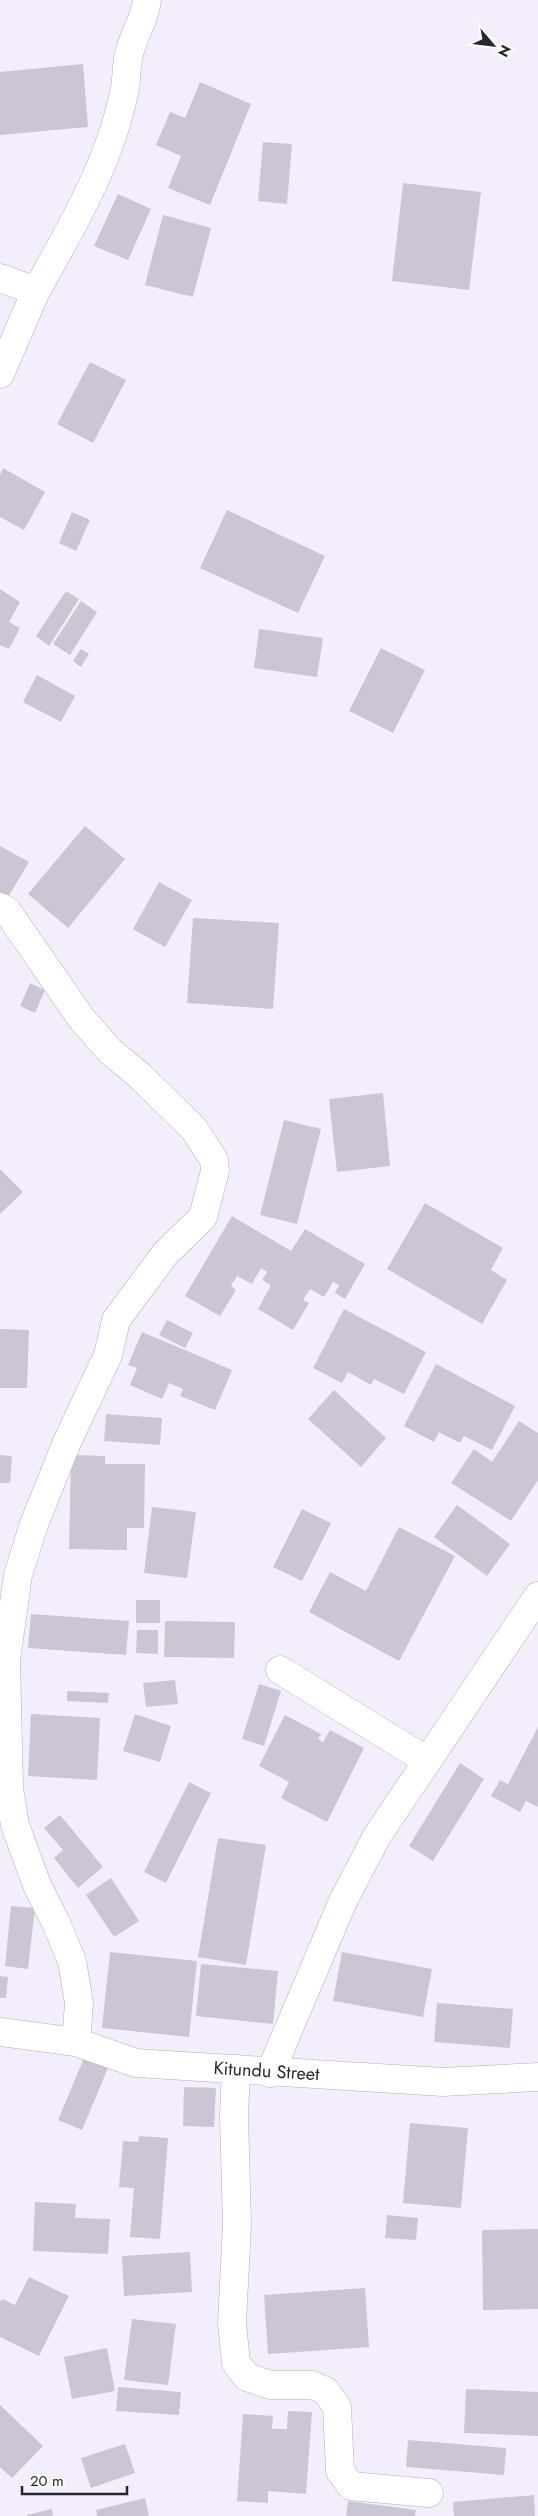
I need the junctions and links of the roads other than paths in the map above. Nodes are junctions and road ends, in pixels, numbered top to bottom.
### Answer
1 (147, 0) edge
2 (0, 278) edge
3 (36, 291) junction
4 (0, 374) edge
5 (0, 907) edge
6 (538, 1596) edge
7 (280, 1670) dead end
8 (426, 1760) junction
9 (0, 2032) edge
10 (76, 2042) junction
11 (236, 2069) junction
12 (270, 2073) junction
13 (538, 2076) edge
14 (429, 2493) dead end

1 - 3 street
2 - 3 street
3 - 4 street
5 - 10 street
6 - 8 street
7 - 8 street
8 - 12 street
9 - 10 street, Kitundu Street
10 - 11 street, Kitundu Street
11 - 12 street, Kitundu Street
11 - 14 street
12 - 13 street, Kitundu Street

